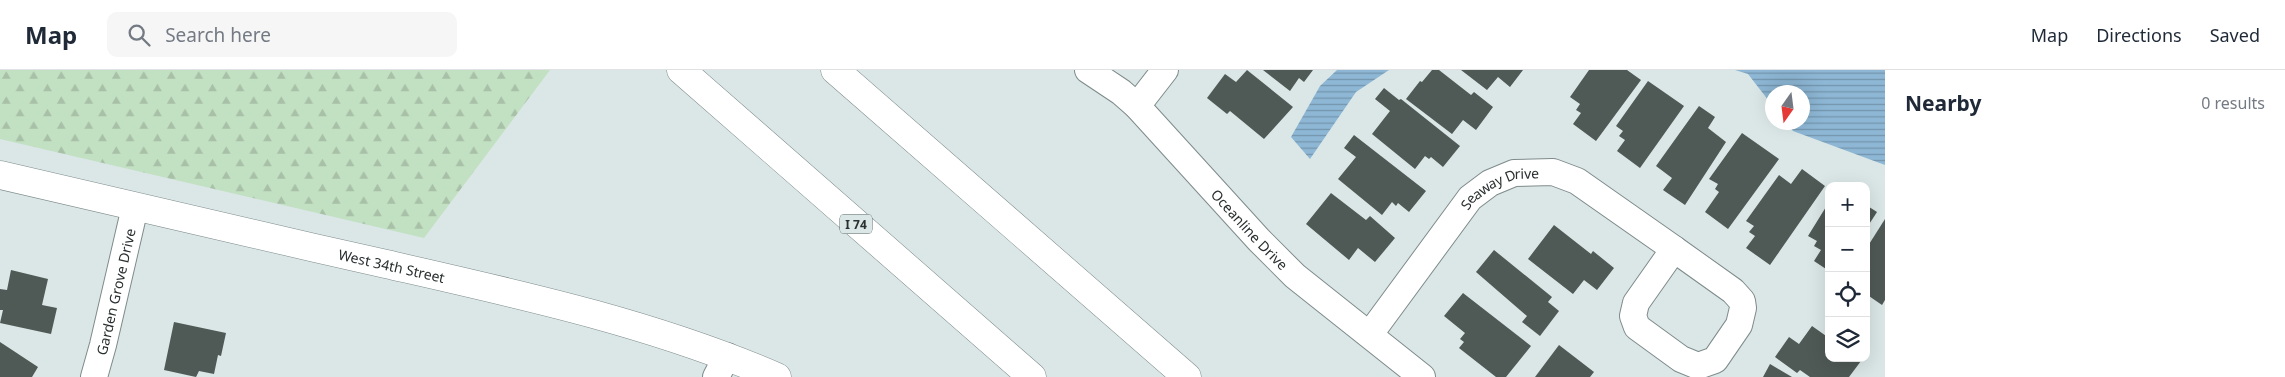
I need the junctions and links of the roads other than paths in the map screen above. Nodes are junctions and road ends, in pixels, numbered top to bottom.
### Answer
1 (680, 70) edge
2 (835, 70) edge
3 (1088, 70) edge
4 (1165, 70) edge
5 (1137, 106) junction
6 (0, 175) edge
7 (135, 207) junction
8 (1674, 249) junction
9 (1370, 334) junction
10 (722, 366) edge
11 (94, 377) edge
12 (777, 377) edge
13 (1032, 377) edge
14 (1187, 377) edge
15 (1422, 377) edge

1 - 13 main road, I 74
2 - 14 main road
3 - 5 street, Oceanline Drive
4 - 5 street
5 - 9 street, Oceanline Drive
6 - 7 main road, West 34th Street
7 - 10 main road, West 34th Street
7 - 11 street, Garden Grove Drive
8 - 8 street, Seaway Drive
8 - 9 street, Seaway Drive
9 - 15 street, Oceanline Drive
10 - 12 main road, West 34th Street

